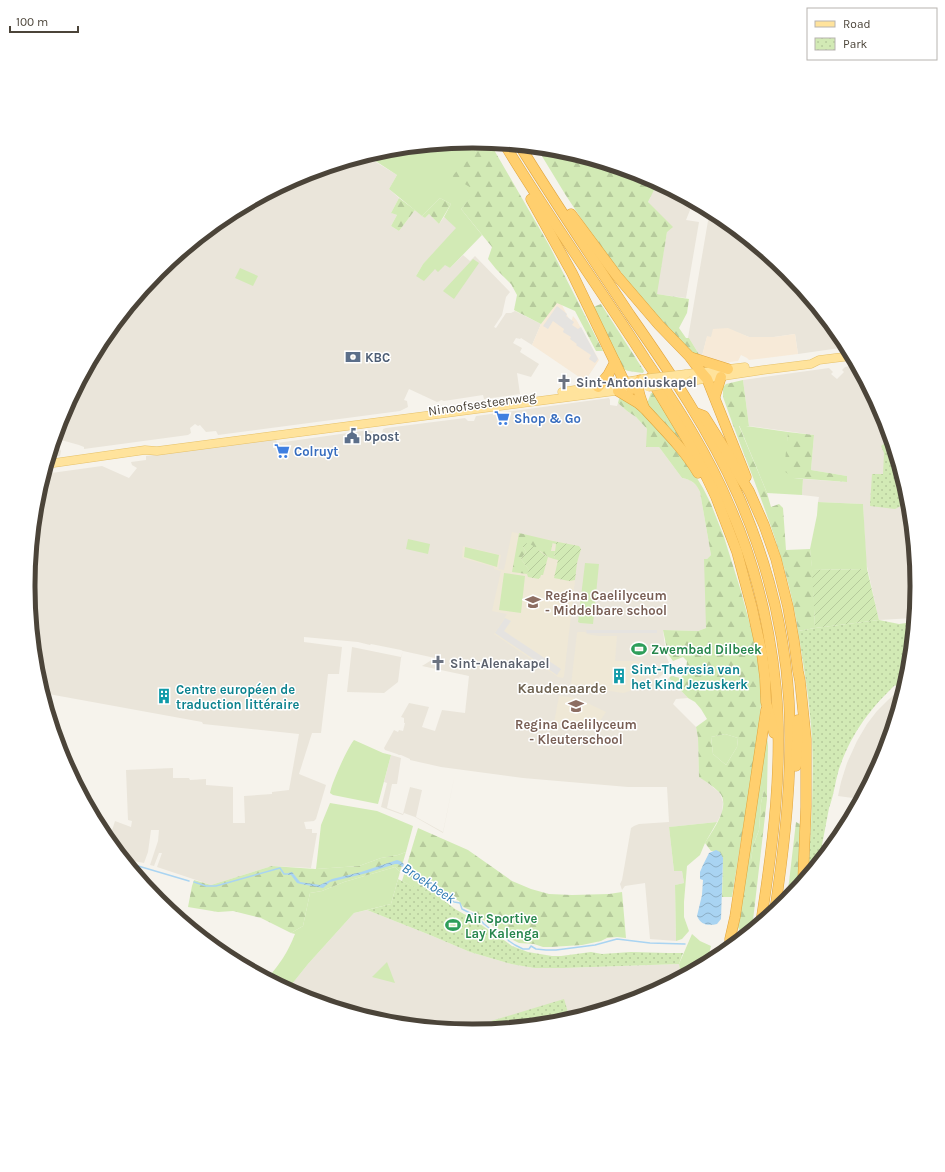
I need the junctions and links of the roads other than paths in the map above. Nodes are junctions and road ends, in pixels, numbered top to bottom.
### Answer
1 (508, 150) edge
2 (523, 151) edge
3 (525, 178) junction
4 (548, 192) junction
5 (631, 337) junction
6 (690, 357) junction
7 (845, 357) edge
8 (819, 360) junction
9 (615, 362) junction
10 (728, 369) junction
11 (697, 377) junction
12 (721, 377) junction
13 (638, 384) junction
14 (598, 387) junction
15 (618, 391) junction
16 (715, 396) junction
17 (644, 408) junction
18 (694, 412) junction
19 (145, 450) junction
20 (53, 463) edge
21 (749, 491) junction
22 (719, 507) junction
23 (798, 671) junction
24 (766, 702) junction
25 (778, 750) junction
26 (785, 832) junction
27 (803, 871) edge
28 (775, 901) edge
29 (762, 914) edge
30 (730, 940) edge

1 - 3 highway
2 - 4 highway
3 - 5 highway
3 - 9 highway
4 - 6 highway
4 - 18 highway
5 - 22 highway
5 - 25 highway
6 - 10 highway
6 - 11 highway
7 - 8 main road, Ninoofsesteenweg
8 - 10 main road, Ninoofsesteenweg
8 - 12 main road, Ninoofsesteenweg
9 - 13 highway
9 - 14 highway
10 - 11 main road, Ninoofsesteenweg
11 - 12 main road, Ninoofsesteenweg
11 - 13 main road, Ninoofsesteenweg, bridge
11 - 16 highway
12 - 16 highway
13 - 14 main road, Ninoofsesteenweg
13 - 15 main road, Ninoofsesteenweg
13 - 17 highway
14 - 19 main road, Ninoofsesteenweg
15 - 17 highway
15 - 19 main road, Ninoofsesteenweg
16 - 21 highway
17 - 22 highway
18 - 21 highway
18 - 26 highway
19 - 20 main road, Ninoofsesteenweg
21 - 23 highway
22 - 24 highway
23 - 26 highway
23 - 27 highway
24 - 25 highway
24 - 30 highway
25 - 29 highway
26 - 28 highway

